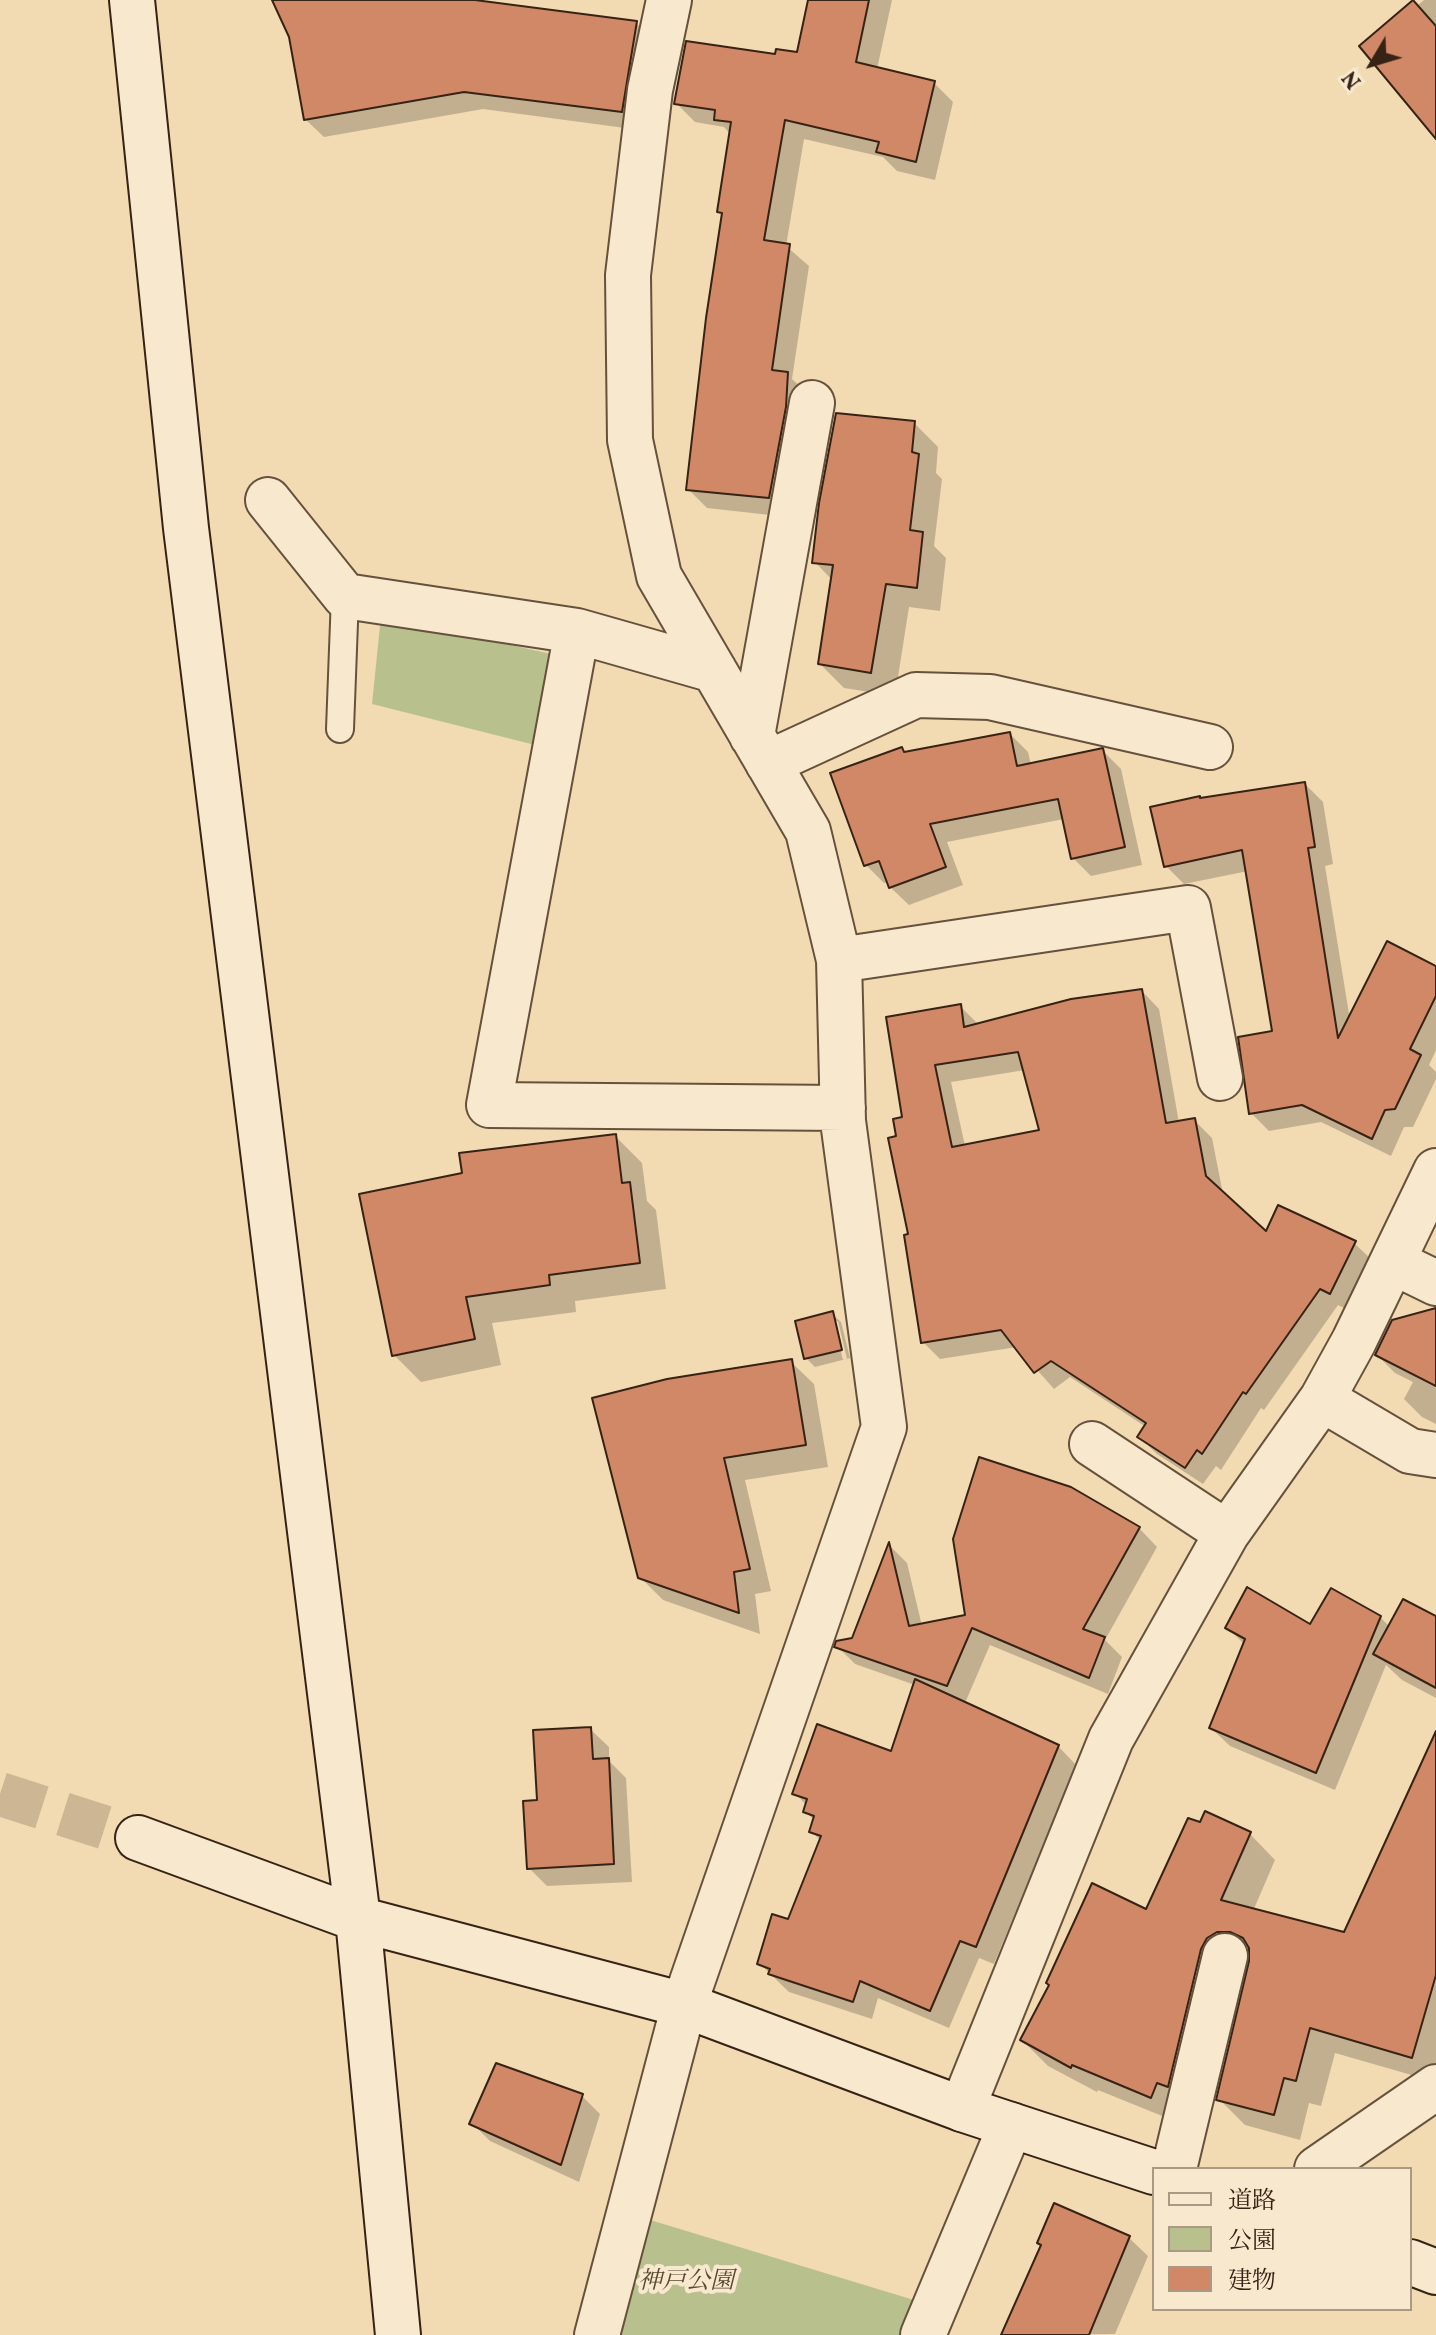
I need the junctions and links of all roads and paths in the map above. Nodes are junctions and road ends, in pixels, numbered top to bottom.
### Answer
1 (132, 0) edge
2 (669, 0) edge
3 (812, 403) dead end
4 (268, 500) dead end
5 (345, 596) junction
6 (577, 631) junction
7 (714, 670) junction
8 (340, 729) dead end
9 (1210, 747) dead end
10 (760, 750) junction
11 (839, 960) junction
12 (1220, 1078) dead end
13 (843, 1108) junction
14 (1436, 1171) edge
15 (1393, 1262) junction
16 (1436, 1283) edge
17 (1322, 1399) junction
18 (1092, 1444) dead end
19 (1436, 1455) edge
20 (1227, 1533) junction
21 (138, 1838) tunnel mouth
22 (358, 1919) junction
23 (1225, 1956) dead end
24 (684, 2005) junction
25 (1436, 2087) edge
26 (962, 2109) junction
27 (1011, 2125) junction
28 (1174, 2167) edge
29 (1320, 2167) edge
30 (1152, 2171) edge
31 (1412, 2263) edge
32 (1436, 2272) edge
33 (398, 2335) edge
34 (597, 2335) edge
35 (923, 2335) edge

1 - 22 street
2 - 7 street
3 - 10 street
4 - 5 street
5 - 6 street
5 - 8 lane
6 - 7 street
6 - 13 street
7 - 10 street
9 - 10 street
10 - 11 street
11 - 12 street
11 - 13 street
13 - 24 street
14 - 15 street
15 - 16 street
15 - 17 street
17 - 19 street
17 - 20 street
18 - 20 street
20 - 26 street
21 - 22 street
22 - 24 street
22 - 33 street
23 - 28 street
24 - 26 street
24 - 34 street
25 - 29 street
26 - 27 street
27 - 30 street
27 - 35 street
31 - 32 street

